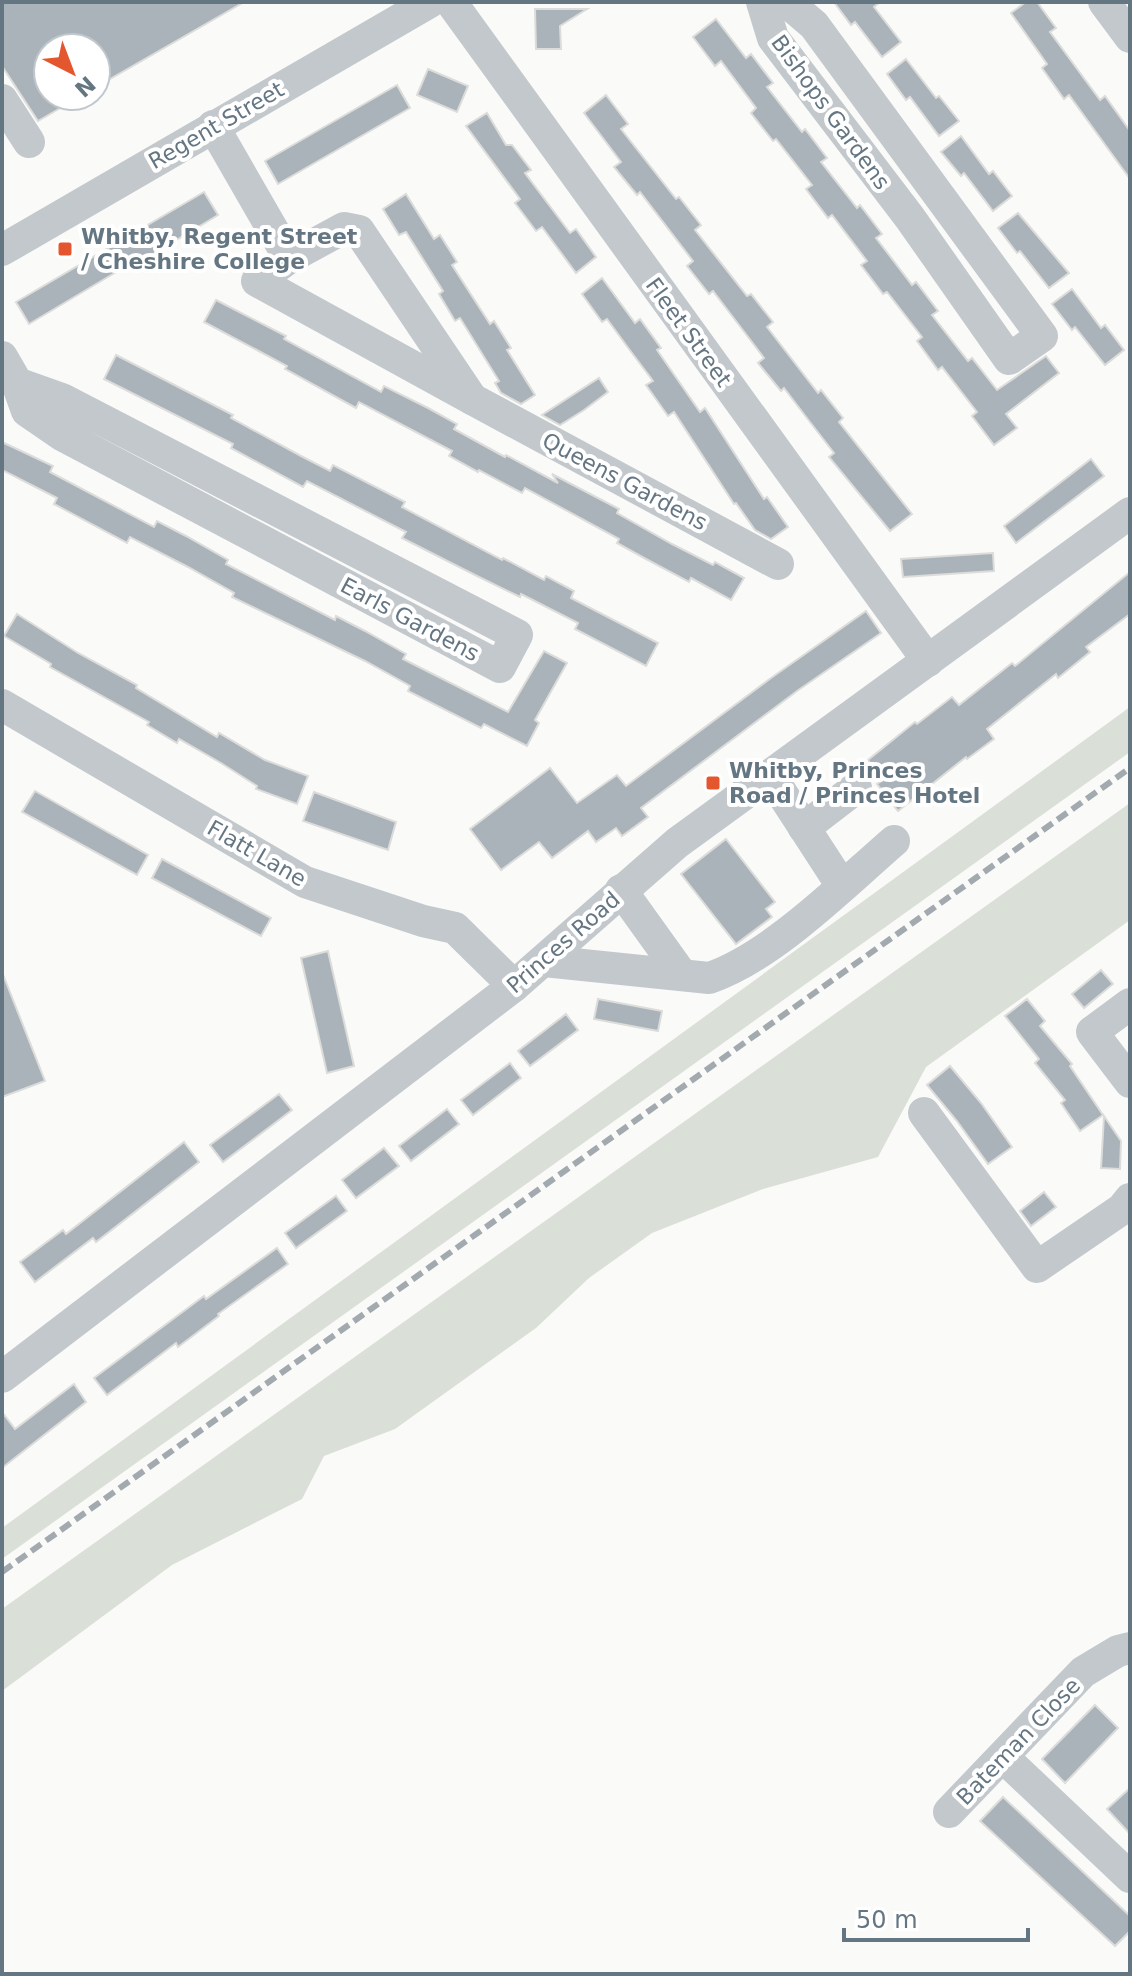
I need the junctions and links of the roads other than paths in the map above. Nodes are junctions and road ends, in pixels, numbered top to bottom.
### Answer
1 (430, 2) edge
2 (451, 2) edge
3 (762, 2) edge
4 (787, 2) edge
5 (1104, 2) edge
6 (1130, 37) edge
7 (2, 100) edge
8 (213, 126) junction
9 (18, 143) edge
10 (940, 196) junction
11 (910, 218) junction
12 (2, 250) edge
13 (289, 258) junction
14 (9, 370) edge
15 (472, 399) junction
16 (1130, 513) edge
17 (298, 522) junction
18 (282, 551) junction
19 (778, 564) dead end
20 (928, 661) junction
21 (2, 705) edge
22 (770, 775) junction
23 (856, 788) dead end
24 (804, 828) junction
25 (894, 841) dead end
26 (842, 886) junction
27 (621, 890) junction
28 (544, 961) junction
29 (682, 975) junction
30 (514, 986) junction
31 (1130, 1004) edge
32 (1130, 1082) edge
33 (924, 1113) dead end
34 (1130, 1199) edge
35 (2, 1377) edge
36 (1130, 1648) edge
37 (1003, 1757) junction
38 (949, 1812) dead end
39 (1130, 1877) edge

1 - 8 street, Regent Street
2 - 20 street, Fleet Street
3 - 11 street, Bishops Gardens
4 - 10 street, Bishops Gardens
5 - 6 street
7 - 9 street
8 - 12 street, Regent Street
8 - 13 street
10 - 11 street
10 - 11 street, Bishops Gardens
13 - 15 street, Queens Gardens
13 - 15 street, Queens Gardens
14 - 17 street, Earls Gardens
14 - 18 street, Earls Gardens
15 - 19 street, Queens Gardens
16 - 20 street, Princes Road
17 - 18 street
17 - 18 street, Earls Gardens
20 - 22 street, Princes Road
21 - 30 street, Flatt Lane
22 - 24 street
22 - 27 street, Princes Road
23 - 24 street
24 - 26 street
25 - 26 street
26 - 29 street
27 - 28 street, Princes Road
27 - 29 street
28 - 29 street
28 - 30 street, Princes Road
30 - 35 street, Princes Road
31 - 32 street
33 - 34 street
36 - 37 street, Bateman Close
37 - 38 street, Bateman Close
37 - 39 street

